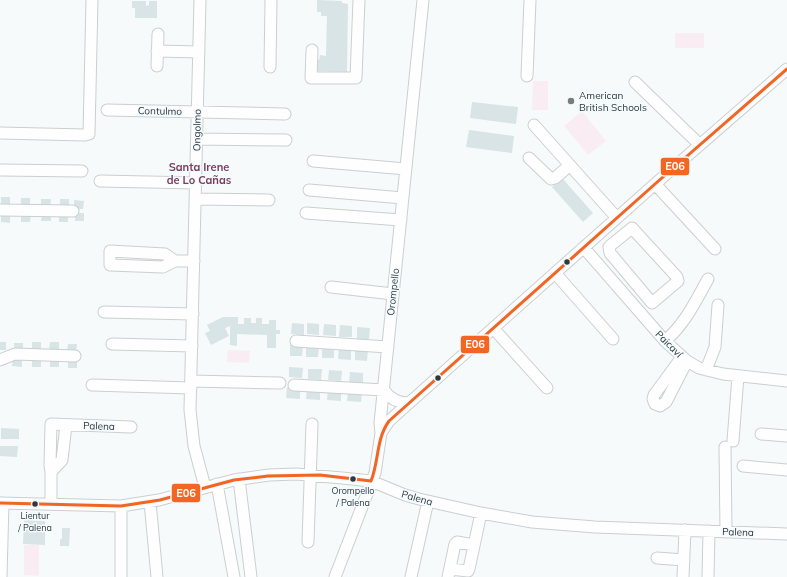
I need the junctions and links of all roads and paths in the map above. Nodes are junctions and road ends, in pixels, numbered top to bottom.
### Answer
1 (92, 0) edge
2 (200, 0) edge
3 (271, 0) edge
4 (359, 0) edge
5 (423, 0) edge
6 (530, 0) edge
7 (158, 34) dead end
8 (312, 50) dead end
9 (157, 51) junction
10 (199, 52) junction
11 (157, 66) dead end
12 (270, 67) dead end
13 (787, 70) edge
14 (527, 76) dead end
15 (635, 82) dead end
16 (108, 110) dead end
17 (198, 112) junction
18 (285, 114) dead end
19 (534, 125) dead end
20 (0, 133) edge
21 (197, 138) junction
22 (286, 140) dead end
23 (700, 145) junction
24 (529, 158) dead end
25 (313, 161) dead end
26 (570, 165) junction
27 (406, 169) junction
28 (0, 170) edge
29 (82, 171) dead end
30 (100, 181) dead end
31 (196, 183) junction
32 (655, 184) junction
33 (310, 190) dead end
34 (403, 198) junction
35 (196, 199) junction
36 (269, 200) dead end
37 (0, 210) edge
38 (73, 211) dead end
39 (306, 213) dead end
40 (618, 217) junction
41 (401, 220) junction
42 (632, 228) junction
43 (584, 248) junction
44 (715, 249) dead end
45 (175, 261) junction
46 (194, 261) junction
47 (555, 273) junction
48 (708, 279) dead end
49 (331, 287) dead end
50 (393, 294) junction
51 (652, 303) junction
52 (718, 305) dead end
53 (104, 312) dead end
54 (641, 313) junction
55 (193, 314) junction
56 (493, 328) junction
57 (613, 339) dead end
58 (296, 341) dead end
59 (665, 341) junction
60 (112, 344) dead end
61 (192, 346) junction
62 (388, 347) junction
63 (75, 356) dead end
64 (0, 360) edge
65 (706, 370) junction
66 (738, 376) junction
67 (787, 381) edge
68 (280, 383) dead end
69 (191, 384) junction
70 (92, 385) dead end
71 (294, 385) dead end
72 (547, 388) dead end
73 (384, 390) junction
74 (409, 403) junction
75 (312, 424) dead end
76 (66, 425) junction
77 (131, 427) dead end
78 (381, 433) junction
79 (761, 434) dead end
80 (787, 436) edge
81 (743, 466) dead end
82 (787, 470) edge
83 (51, 472) junction
84 (309, 475) junction
85 (239, 479) junction
86 (371, 481) junction
87 (216, 484) junction
88 (205, 487) junction
89 (428, 501) junction
90 (150, 502) junction
91 (2, 503) edge
92 (51, 504) junction
93 (121, 506) junction
94 (481, 514) junction
95 (685, 530) junction
96 (709, 531) junction
97 (726, 531) junction
98 (787, 534) edge
99 (308, 542) dead end
100 (474, 545) junction
101 (657, 558) dead end
102 (684, 560) junction
103 (449, 573) edge
104 (1, 577) edge
105 (121, 577) edge
106 (157, 577) edge
107 (234, 577) edge
108 (251, 577) edge
109 (335, 577) edge
110 (411, 577) edge
111 (683, 577) edge
112 (708, 577) edge

1 - 20 street
2 - 10 street, Ongolmo
3 - 12 street
4 - 8 street
5 - 27 street, Orompello
6 - 14 street
7 - 9 street
9 - 10 street
9 - 11 street
10 - 17 street, Ongolmo
13 - 23 street
15 - 23 street
16 - 17 street, Contulmo
17 - 18 street, Contulmo
17 - 21 street, Ongolmo
19 - 26 street
21 - 22 street
21 - 31 street, Ongolmo
23 - 32 street
24 - 26 street
25 - 27 street
26 - 40 street
27 - 34 street, Orompello
28 - 29 street
30 - 31 street
31 - 35 street, Ongolmo
32 - 40 street
32 - 44 street
33 - 34 street
34 - 41 street, Orompello
35 - 36 street
35 - 46 street, Ongolmo
37 - 38 street
39 - 41 street
40 - 42 street
40 - 43 street
41 - 50 street, Orompello
42 - 51 street
42 - 51 street
43 - 47 street
43 - 54 street, Paicaví
45 - 45 street
45 - 46 street
46 - 55 street, Ongolmo
47 - 56 street
47 - 57 street
48 - 59 street
49 - 50 street
50 - 62 street, Orompello
51 - 54 street
52 - 65 street
53 - 55 street
54 - 59 street, Paicaví
55 - 61 street, Ongolmo
56 - 72 street
56 - 74 street
58 - 62 street
59 - 65 street, Paicaví
60 - 61 street
61 - 69 street, Ongolmo
62 - 73 street, Orompello
63 - 64 street
65 - 66 street, Paicaví
66 - 67 street, Paicaví
66 - 97 street
68 - 69 street
69 - 70 street
69 - 88 street, Ongolmo
71 - 73 street
73 - 74 street
73 - 78 street, Orompello
74 - 78 street
75 - 84 street
76 - 77 street, Palena
76 - 83 street
76 - 83 street, Palena
78 - 86 street, Orompello
79 - 80 street
81 - 82 street
83 - 92 street, Palena
84 - 85 street, Palena
84 - 86 street, Palena
84 - 99 street
85 - 87 street, Palena
85 - 108 street
86 - 89 street, Palena
86 - 109 street, Orompello
87 - 88 street, Palena
87 - 107 street
88 - 90 street, Palena
89 - 94 street, Palena
89 - 110 street
90 - 93 street, Palena
90 - 106 street
91 - 92 street, Palena
91 - 104 street, Palena
92 - 93 street, Palena
93 - 105 street
94 - 95 street, Palena
94 - 100 street
95 - 96 street, Palena
95 - 102 street
96 - 97 street, Palena
96 - 112 street
97 - 98 street, Palena
100 - 103 street
100 - 103 street
101 - 102 street
102 - 111 street

